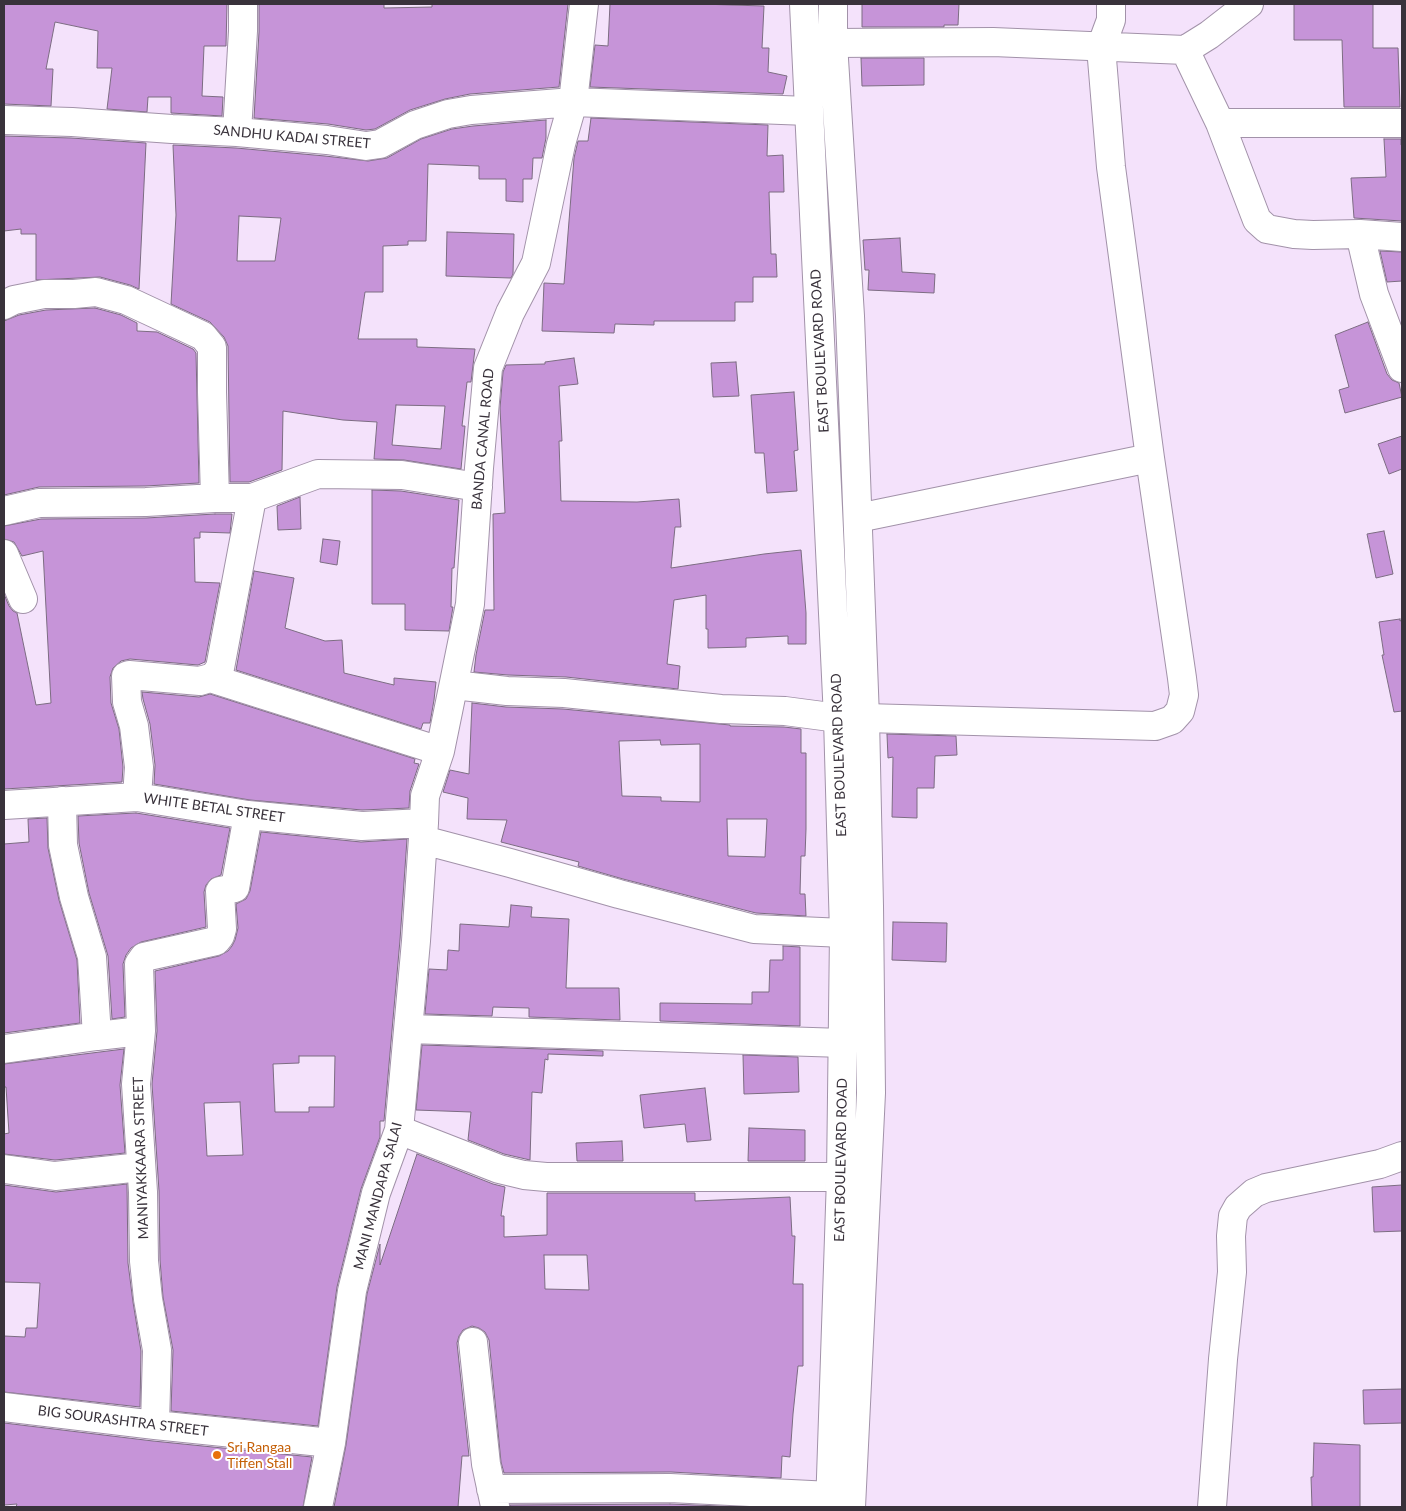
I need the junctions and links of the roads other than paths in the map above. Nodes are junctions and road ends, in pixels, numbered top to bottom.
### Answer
1 (243, 4) edge
2 (584, 4) edge
3 (804, 4) edge
4 (833, 4) edge
5 (1111, 4) edge
6 (1249, 4) edge
7 (833, 43) junction
8 (1101, 47) junction
9 (1185, 50) junction
10 (573, 102) junction
11 (808, 111) junction
12 (4, 120) edge
13 (1220, 123) junction
14 (1402, 123) edge
15 (237, 132) junction
16 (1360, 234) junction
17 (1402, 237) edge
18 (4, 305) edge
19 (1402, 368) edge
20 (1150, 458) junction
21 (478, 487) junction
22 (215, 498) junction
23 (252, 498) junction
24 (4, 511) edge
25 (858, 518) junction
26 (4, 554) edge
27 (22, 599) dead end
28 (210, 678) junction
29 (454, 685) junction
30 (851, 718) junction
31 (440, 751) junction
32 (137, 797) junction
33 (62, 801) junction
34 (4, 805) edge
35 (248, 815) junction
36 (424, 831) junction
37 (844, 933) junction
38 (409, 1029) junction
39 (141, 1031) junction
40 (97, 1036) junction
41 (843, 1042) junction
42 (4, 1049) edge
43 (399, 1130) junction
44 (1402, 1156) edge
45 (141, 1167) junction
46 (4, 1169) edge
47 (841, 1177) junction
48 (473, 1342) dead end
49 (4, 1407) edge
50 (155, 1425) junction
51 (331, 1443) junction
52 (493, 1498) edge
53 (837, 1504) edge
54 (318, 1507) edge
55 (1212, 1507) edge

1 - 15 street
2 - 10 street, BANDA CANAL ROAD
3 - 11 street, EAST BOULEVARD ROAD
4 - 7 street
5 - 8 street
6 - 9 street
7 - 8 street
7 - 25 street
8 - 9 street
8 - 20 street
9 - 13 street
10 - 11 street, SANDHU KADAI STREET
10 - 15 street, SANDHU KADAI STREET
10 - 21 street, BANDA CANAL ROAD
11 - 30 street, EAST BOULEVARD ROAD
12 - 15 street, SANDHU KADAI STREET
13 - 14 street
13 - 16 street
16 - 17 street
16 - 19 street
18 - 22 street
20 - 25 street
20 - 30 street
21 - 23 street
21 - 29 street, BANDA CANAL ROAD
22 - 23 street
22 - 24 street
23 - 28 street
25 - 30 street
26 - 27 street
28 - 31 street
28 - 32 street
29 - 30 street
29 - 31 street, BANDA CANAL ROAD
30 - 37 street, EAST BOULEVARD ROAD
30 - 53 street
31 - 36 street, BANDA CANAL ROAD
32 - 33 street, WHITE BETAL STREET
32 - 35 street, WHITE BETAL STREET
33 - 34 street, WHITE BETAL STREET
33 - 40 street
35 - 36 street, WHITE BETAL STREET
35 - 39 street, MANIYAKKAARA STREET
36 - 37 street, WHITE BETAL STREET
36 - 38 street, MANI MANDAPA SALAI
37 - 41 street, EAST BOULEVARD ROAD
38 - 41 street
38 - 43 street, MANI MANDAPA SALAI
39 - 40 street
39 - 45 street, MANIYAKKAARA STREET
40 - 42 street
41 - 47 street, EAST BOULEVARD ROAD
43 - 47 street
43 - 51 street, MANI MANDAPA SALAI
44 - 55 street
45 - 46 street
45 - 50 street, MANIYAKKAARA STREET
47 - 53 street, EAST BOULEVARD ROAD
48 - 52 street
49 - 50 street, BIG SOURASHTRA STREET
50 - 51 street, BIG SOURASHTRA STREET
51 - 54 street, MANI MANDAPA SALAI
52 - 53 street

